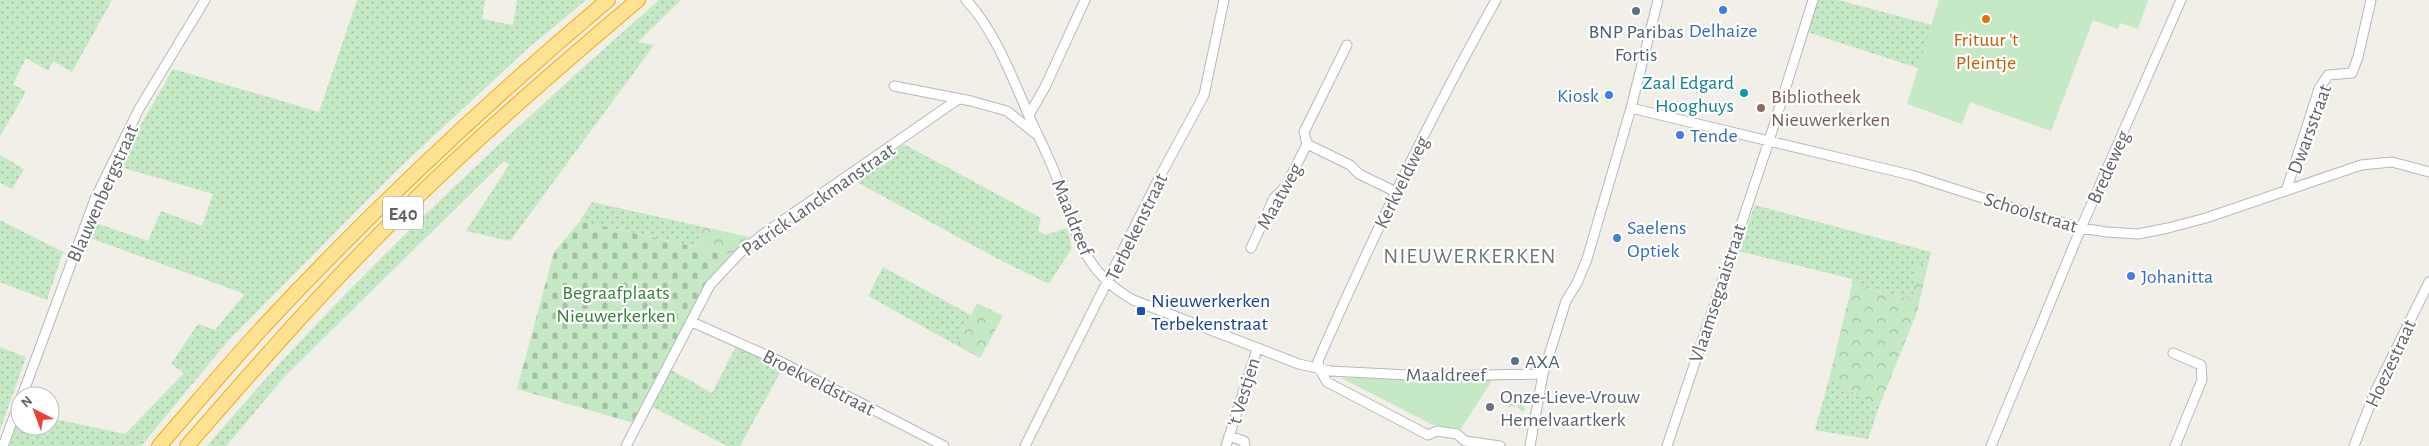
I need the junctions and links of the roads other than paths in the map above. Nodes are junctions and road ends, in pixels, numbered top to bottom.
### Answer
1 (205, 0) edge
2 (608, 0) edge
3 (638, 0) edge
4 (966, 0) edge
5 (1085, 0) edge
6 (1224, 0) edge
7 (1496, 0) edge
8 (1658, 0) edge
9 (1813, 0) edge
10 (2181, 0) edge
11 (2371, 0) edge
12 (1348, 45) dead end
13 (894, 86) dead end
14 (957, 100) junction
15 (1631, 108) junction
16 (1028, 115) junction
17 (1038, 136) junction
18 (1769, 141) junction
19 (1306, 144) junction
20 (2429, 172) edge
21 (2286, 191) junction
22 (1396, 192) junction
23 (2081, 228) junction
24 (1251, 248) dead end
25 (2429, 282) edge
26 (1108, 284) junction
27 (692, 322) junction
28 (1256, 349) junction
29 (2174, 353) dead end
30 (1319, 368) junction
31 (1543, 374) junction
32 (26, 386) edge
33 (10, 427) edge
34 (1229, 436) junction
35 (3, 446) edge
36 (159, 446) edge
37 (187, 446) edge
38 (626, 446) edge
39 (944, 446) edge
40 (1025, 446) edge
41 (1226, 446) edge
42 (1245, 446) edge
43 (1500, 446) edge
44 (1530, 446) edge
45 (1667, 446) edge
46 (1991, 446) edge
47 (2175, 446) edge
48 (2354, 446) edge

1 - 32 street, Blauwenbergstraat
2 - 36 highway, E40
3 - 37 highway, E40
4 - 16 street
5 - 16 street
6 - 26 street, Terbekenstraat
7 - 22 street, Kerkveldweg
8 - 15 street
9 - 18 street, Vlaamsegaaistraat
10 - 23 street, Bredeweg
11 - 21 street, Dwarsstraat
12 - 19 street, Maatweg
13 - 14 street, Maaldreef
14 - 17 street, Maaldreef
14 - 27 street, Patrick Lanckmanstraat
15 - 18 street, Schoolstraat
15 - 31 street
16 - 17 street
17 - 26 street, Maaldreef
18 - 23 street, Schoolstraat
18 - 45 street, Vlaamsegaaistraat
19 - 22 street, Maatweg
19 - 24 street, Maatweg
20 - 21 street, Schoolstraat
21 - 23 street, Schoolstraat
22 - 30 street, Kerkveldweg
23 - 46 street, Bredeweg
25 - 48 street, Hoezestraat
26 - 28 street, Maaldreef
26 - 40 street, Terbekenstraat
27 - 38 street, Patrick Lanckmanstraat
27 - 39 street, Broekveldstraat
28 - 30 street, Maaldreef
28 - 34 street, 't Vestjen
29 - 47 street
30 - 31 street, Maaldreef
30 - 43 street
31 - 44 street
33 - 35 street
34 - 41 street, 't Vestjen
34 - 42 street, 't Vestjen

